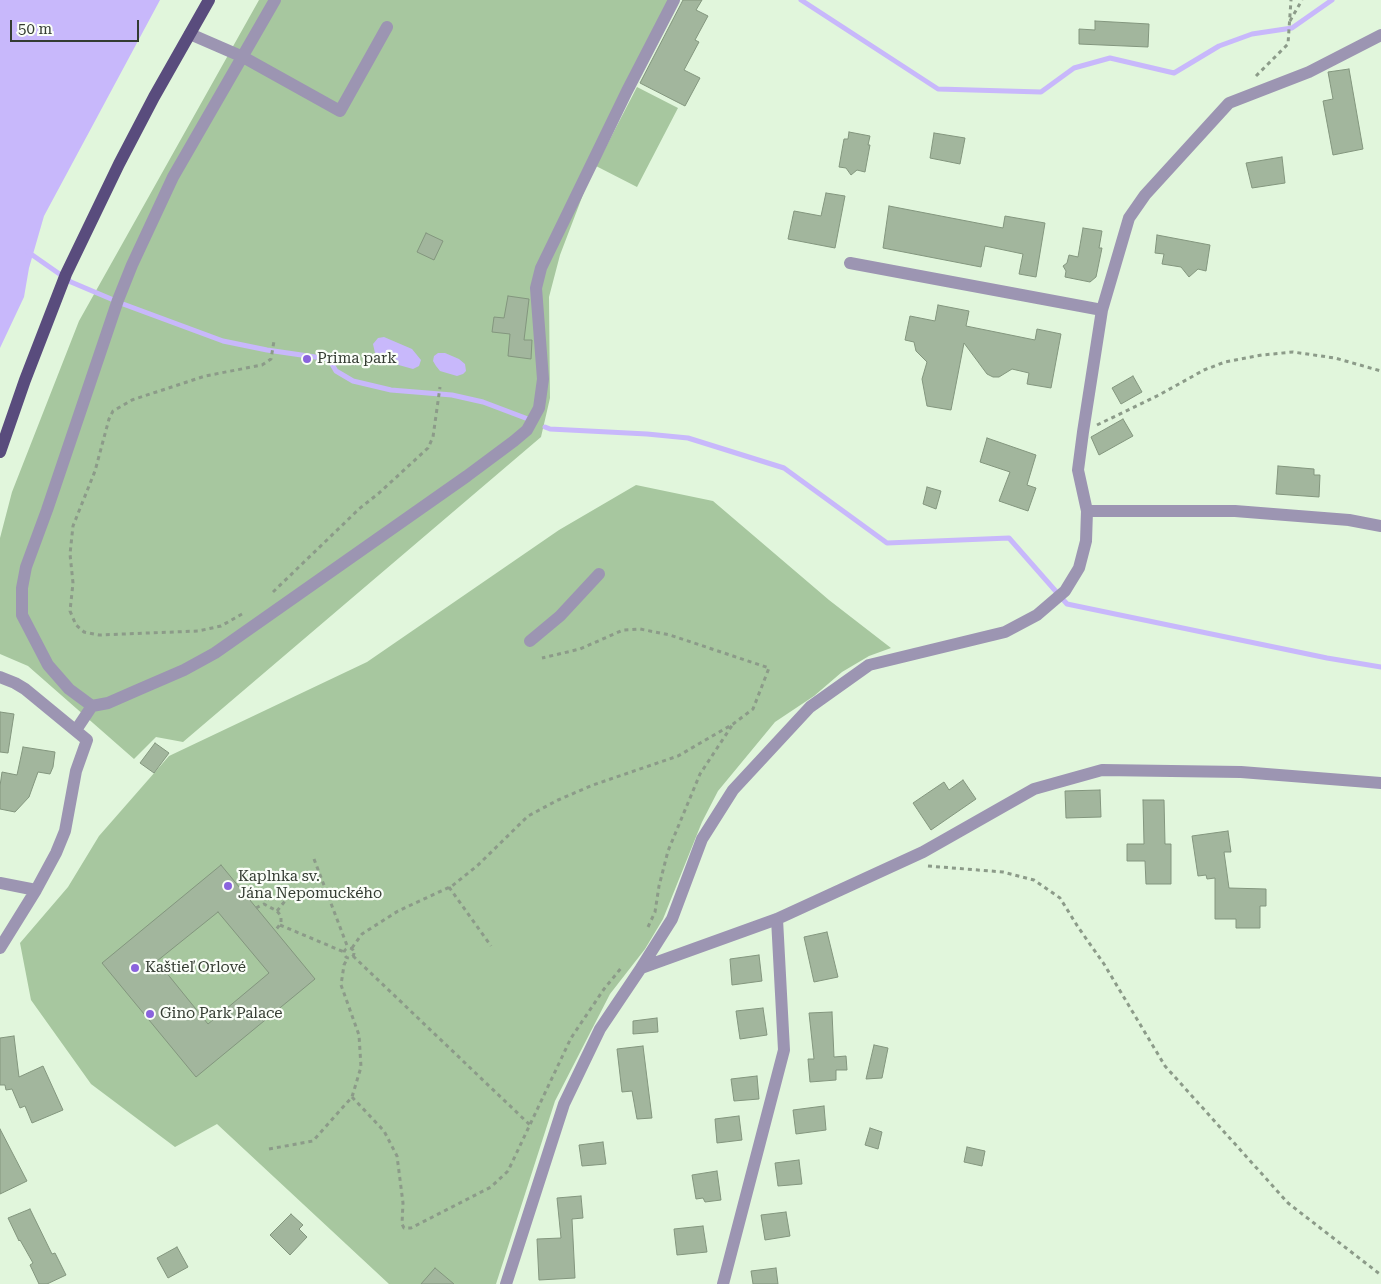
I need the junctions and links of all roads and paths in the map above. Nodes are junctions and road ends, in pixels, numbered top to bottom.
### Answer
1 (209, 0) edge
2 (275, 0) edge
3 (674, 0) edge
4 (1292, 0) edge
5 (1302, 0) edge
6 (1290, 21) junction
7 (387, 27) dead end
8 (190, 34) junction
9 (1381, 35) edge
10 (243, 57) junction
11 (1255, 77) dead end
12 (850, 263) dead end
13 (1102, 310) junction
14 (274, 341) dead end
15 (1381, 371) edge
16 (440, 387) dead end
17 (1083, 432) junction
18 (0, 452) edge
19 (1087, 511) junction
20 (1381, 526) edge
21 (599, 574) dead end
22 (271, 594) dead end
23 (244, 613) dead end
24 (530, 641) dead end
25 (542, 658) dead end
26 (0, 677) edge
27 (92, 706) junction
28 (733, 724) junction
29 (76, 730) junction
30 (1381, 783) edge
31 (314, 859) dead end
32 (925, 865) dead end
33 (0, 883) edge
34 (297, 886) dead end
35 (449, 887) junction
36 (36, 890) junction
37 (256, 908) dead end
38 (277, 911) junction
39 (777, 919) junction
40 (280, 925) junction
41 (647, 929) dead end
42 (275, 931) dead end
43 (491, 946) dead end
44 (0, 948) edge
45 (350, 948) junction
46 (344, 952) junction
47 (353, 956) junction
48 (348, 958) junction
49 (628, 960) dead end
50 (641, 968) junction
51 (352, 1097) junction
52 (530, 1125) junction
53 (269, 1149) dead end
54 (1381, 1275) edge
55 (506, 1284) edge
56 (723, 1284) edge

1 - 8 main road
2 - 10 street
3 - 27 street
4 - 6 path
5 - 6 path
6 - 11 path
7 - 10 street
8 - 10 street
8 - 18 main road
9 - 13 street
10 - 27 street
12 - 13 street
13 - 17 street
14 - 23 path
15 - 17 path
16 - 22 path
17 - 19 street
19 - 20 street
19 - 50 street
21 - 24 street
25 - 28 path
26 - 29 street
27 - 29 street
28 - 35 path
28 - 41 path
29 - 36 street
30 - 39 street
31 - 45 path
32 - 54 path
33 - 36 street
34 - 38 path
35 - 43 path
35 - 45 path
36 - 44 street
37 - 38 path
38 - 40 path
39 - 50 street
39 - 56 street
40 - 42 path
40 - 46 path
45 - 46 path
45 - 47 path
46 - 48 path
47 - 48 path
47 - 52 path
48 - 51 path
49 - 52 path
50 - 55 street
51 - 52 path
51 - 53 path

